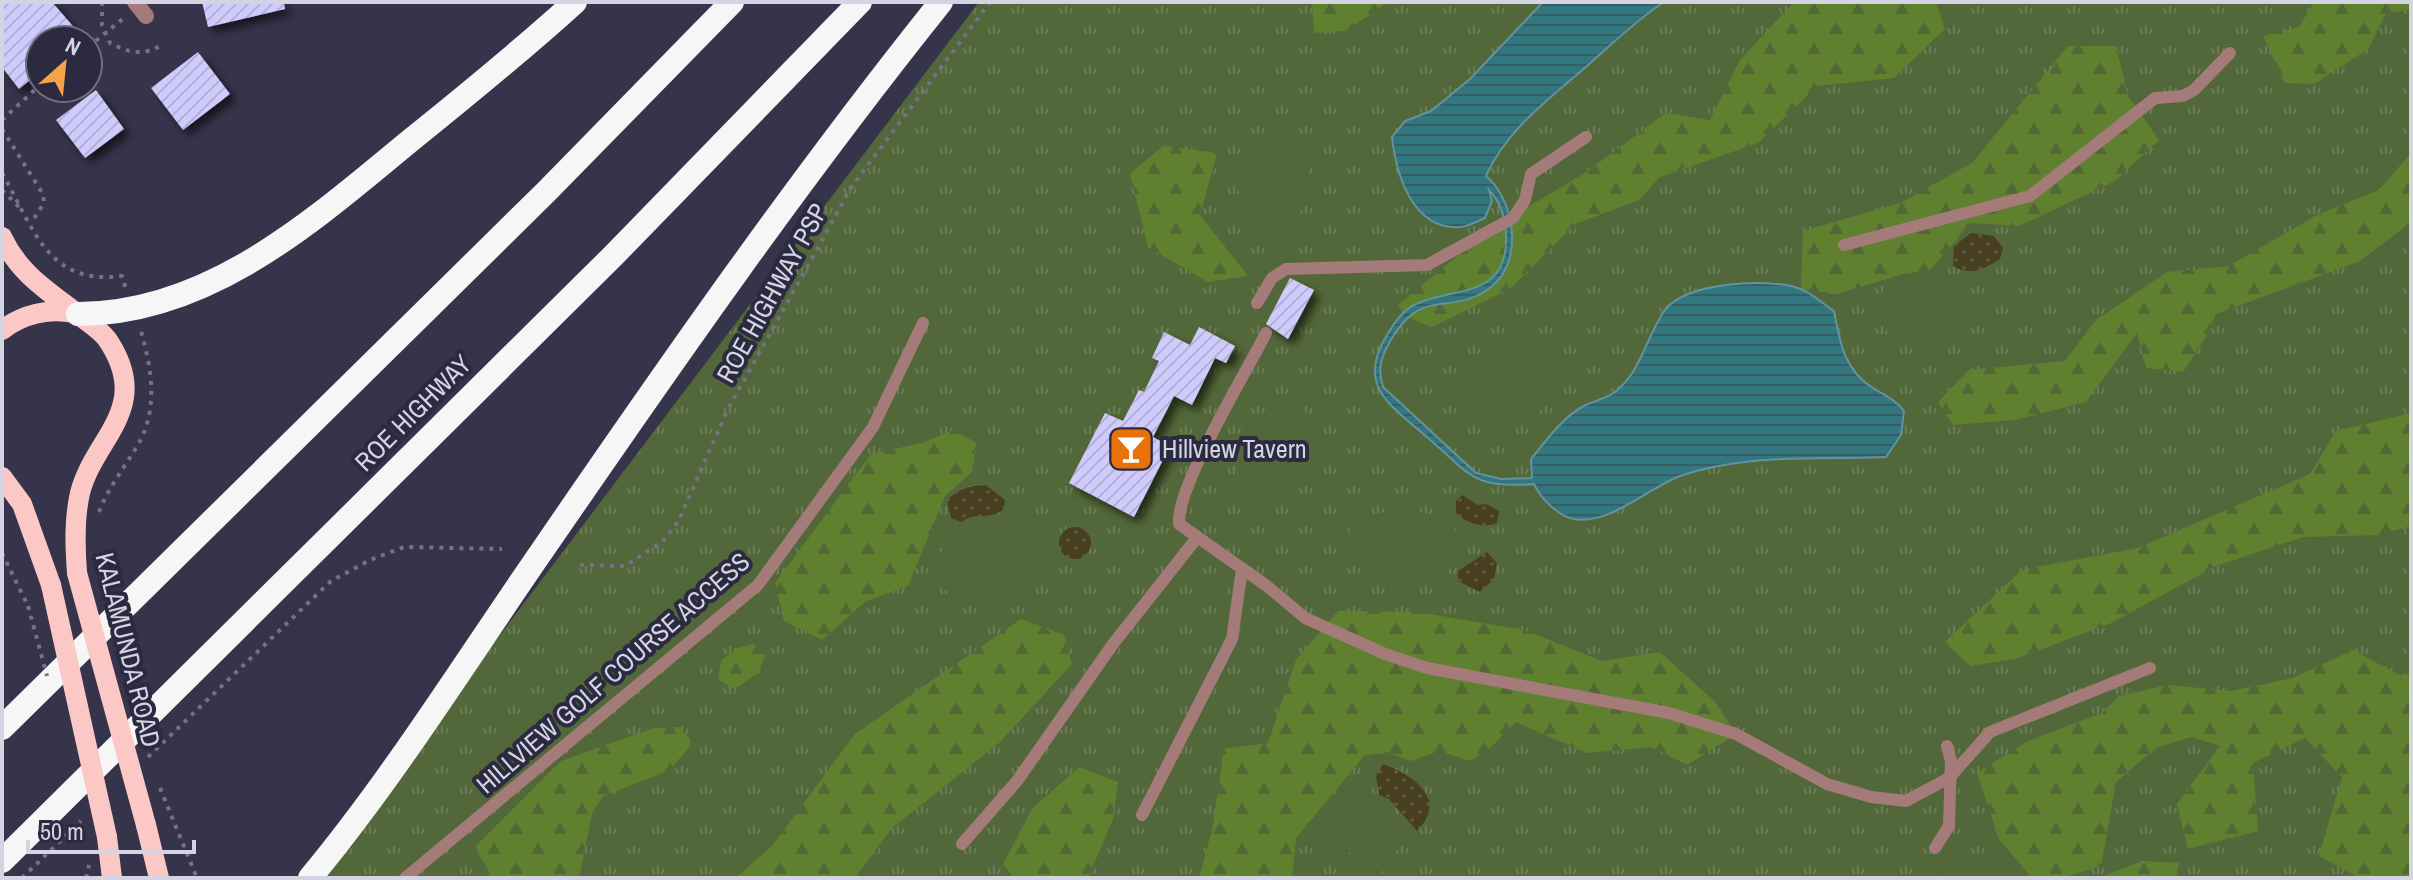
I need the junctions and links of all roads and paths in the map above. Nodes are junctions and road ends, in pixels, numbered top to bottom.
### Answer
1 (102, 2) edge
2 (575, 2) edge
3 (732, 2) edge
4 (860, 2) edge
5 (941, 2) edge
6 (990, 2) edge
7 (140, 8) edge
8 (105, 33) junction
9 (162, 45) dead end
10 (2230, 53) dead end
11 (24, 98) edge
12 (2, 120) edge
13 (2, 129) edge
14 (1586, 137) dead end
15 (2, 190) edge
16 (25, 212) dead end
17 (31, 223) dead end
18 (2, 237) edge
19 (1844, 245) dead end
20 (1257, 303) dead end
21 (78, 314) junction
22 (923, 323) dead end
23 (2, 330) edge
24 (1266, 333) dead end
25 (2, 477) edge
26 (1196, 539) junction
27 (502, 549) dead end
28 (2, 553) edge
29 (580, 565) dead end
30 (1242, 569) junction
31 (28, 606) dead end
32 (2150, 668) dead end
33 (2, 728) edge
34 (1947, 746) dead end
35 (137, 768) dead end
36 (155, 776) dead end
37 (1949, 778) junction
38 (91, 812) dead end
39 (1142, 815) dead end
40 (962, 844) dead end
41 (1935, 848) dead end
42 (2, 861) edge
43 (407, 876) edge
44 (22, 878) edge
45 (112, 878) edge
46 (159, 878) edge
47 (197, 878) edge
48 (310, 878) edge

1 - 8 path
2 - 21 highway
3 - 33 highway
4 - 42 highway, ROE HIGHWAY
5 - 48 highway
6 - 29 path, ROE HIGHWAY PSP
7 - 8 path
8 - 9 path
10 - 19 lane
11 - 12 path
13 - 17 path
14 - 20 lane
15 - 16 path
18 - 21 main road, KALAMUNDA ROAD
21 - 23 main road
21 - 46 main road, KALAMUNDA ROAD, bridge
22 - 43 lane, HILLVIEW GOLF COURSE ACCESS
24 - 26 lane
25 - 45 main road, bridge
26 - 30 lane
26 - 40 lane
27 - 35 path
28 - 31 path
30 - 37 lane
30 - 39 lane
32 - 37 lane
34 - 37 lane
36 - 47 path
37 - 41 lane
38 - 44 path

